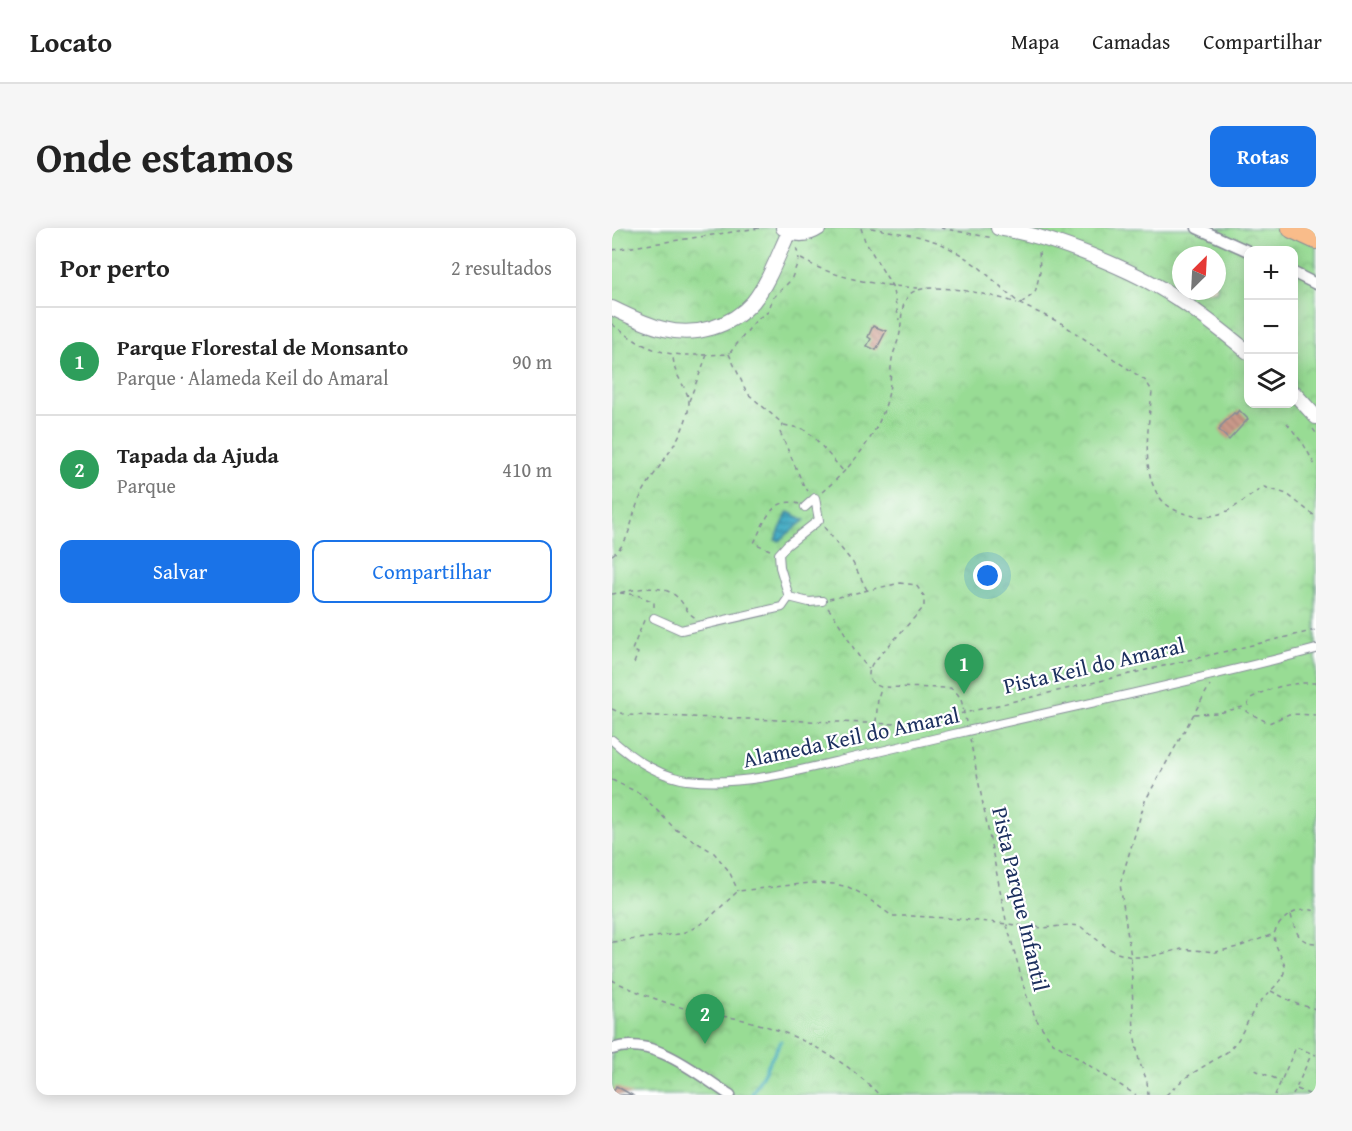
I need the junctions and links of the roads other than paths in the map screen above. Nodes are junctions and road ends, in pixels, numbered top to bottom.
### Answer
1 (819, 228) edge
2 (1197, 228) edge
3 (1292, 228) edge
4 (786, 230) edge
5 (995, 233) edge
6 (1316, 239) edge
7 (1244, 249) edge
8 (1298, 275) edge
9 (1316, 284) edge
10 (612, 308) edge
11 (1244, 349) edge
12 (1298, 398) edge
13 (1316, 417) edge
14 (805, 507) road end
15 (789, 597) junction
16 (822, 601) road end
17 (654, 618) dead end
18 (1316, 650) edge
19 (612, 740) edge
20 (612, 1049) edge
21 (730, 1095) edge

1 - 4 street
2 - 7 street
3 - 6 highway
4 - 10 street
5 - 11 street
8 - 9 street
12 - 13 street
14 - 15 street
15 - 16 street
15 - 17 street
18 - 19 street, Alameda Keil do Amaral
20 - 21 street

